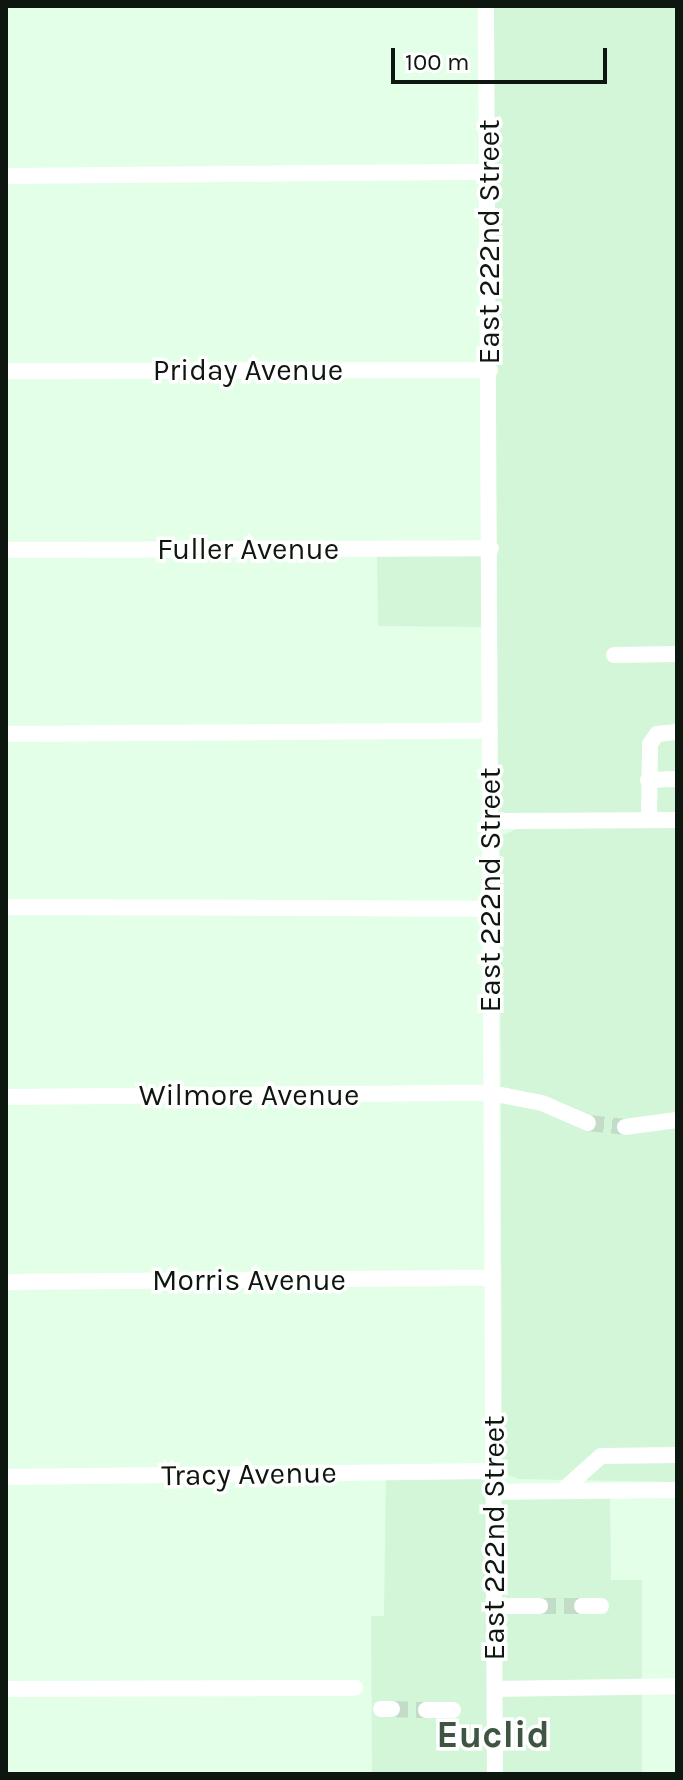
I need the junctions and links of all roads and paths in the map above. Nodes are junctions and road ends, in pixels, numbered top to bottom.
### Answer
1 (486, 6) edge
2 (489, 172) junction
3 (6, 176) edge
4 (490, 370) junction
5 (6, 371) edge
6 (491, 548) junction
7 (6, 550) edge
8 (677, 654) edge
9 (614, 655) dead end
10 (490, 731) junction
11 (677, 732) edge
12 (6, 734) edge
13 (677, 779) edge
14 (648, 780) junction
15 (649, 820) junction
16 (677, 820) edge
17 (489, 821) junction
18 (6, 907) edge
19 (490, 909) junction
20 (491, 1093) junction
21 (6, 1097) edge
22 (677, 1120) edge
23 (588, 1123) tunnel mouth
24 (625, 1127) tunnel mouth
25 (493, 1278) junction
26 (6, 1282) edge
27 (677, 1455) edge
28 (493, 1471) junction
29 (6, 1477) edge
30 (563, 1490) junction
31 (677, 1490) edge
32 (493, 1492) junction
33 (494, 1606) junction
34 (540, 1606) tunnel mouth
35 (582, 1606) tunnel mouth
36 (601, 1606) dead end
37 (677, 1686) edge
38 (355, 1688) dead end
39 (6, 1689) edge
40 (495, 1689) junction
41 (426, 1710) tunnel mouth
42 (453, 1710) dead end
43 (495, 1774) edge

1 - 2 street, East 222nd Street
2 - 3 street
2 - 4 street, East 222nd Street
4 - 5 street, Priday Avenue
4 - 6 street, East 222nd Street
6 - 7 street, Fuller Avenue
6 - 10 street, East 222nd Street
8 - 9 street
10 - 12 street
10 - 17 street, East 222nd Street
11 - 14 street
13 - 14 street
14 - 15 street
15 - 16 street
15 - 17 street
17 - 19 street, East 222nd Street
18 - 19 street
19 - 20 street, East 222nd Street
20 - 21 street, Wilmore Avenue
20 - 23 street, Wilmore Avenue
20 - 25 street, East 222nd Street
22 - 24 street
25 - 26 street, Morris Avenue
25 - 28 street, East 222nd Street
27 - 30 street
28 - 29 street, Tracy Avenue
28 - 32 street, East 222nd Street
30 - 31 street
30 - 32 street
32 - 33 street, East 222nd Street
33 - 34 street
33 - 40 street, East 222nd Street
35 - 36 street
37 - 40 street
38 - 39 street
40 - 43 street, East 222nd Street
41 - 42 street

